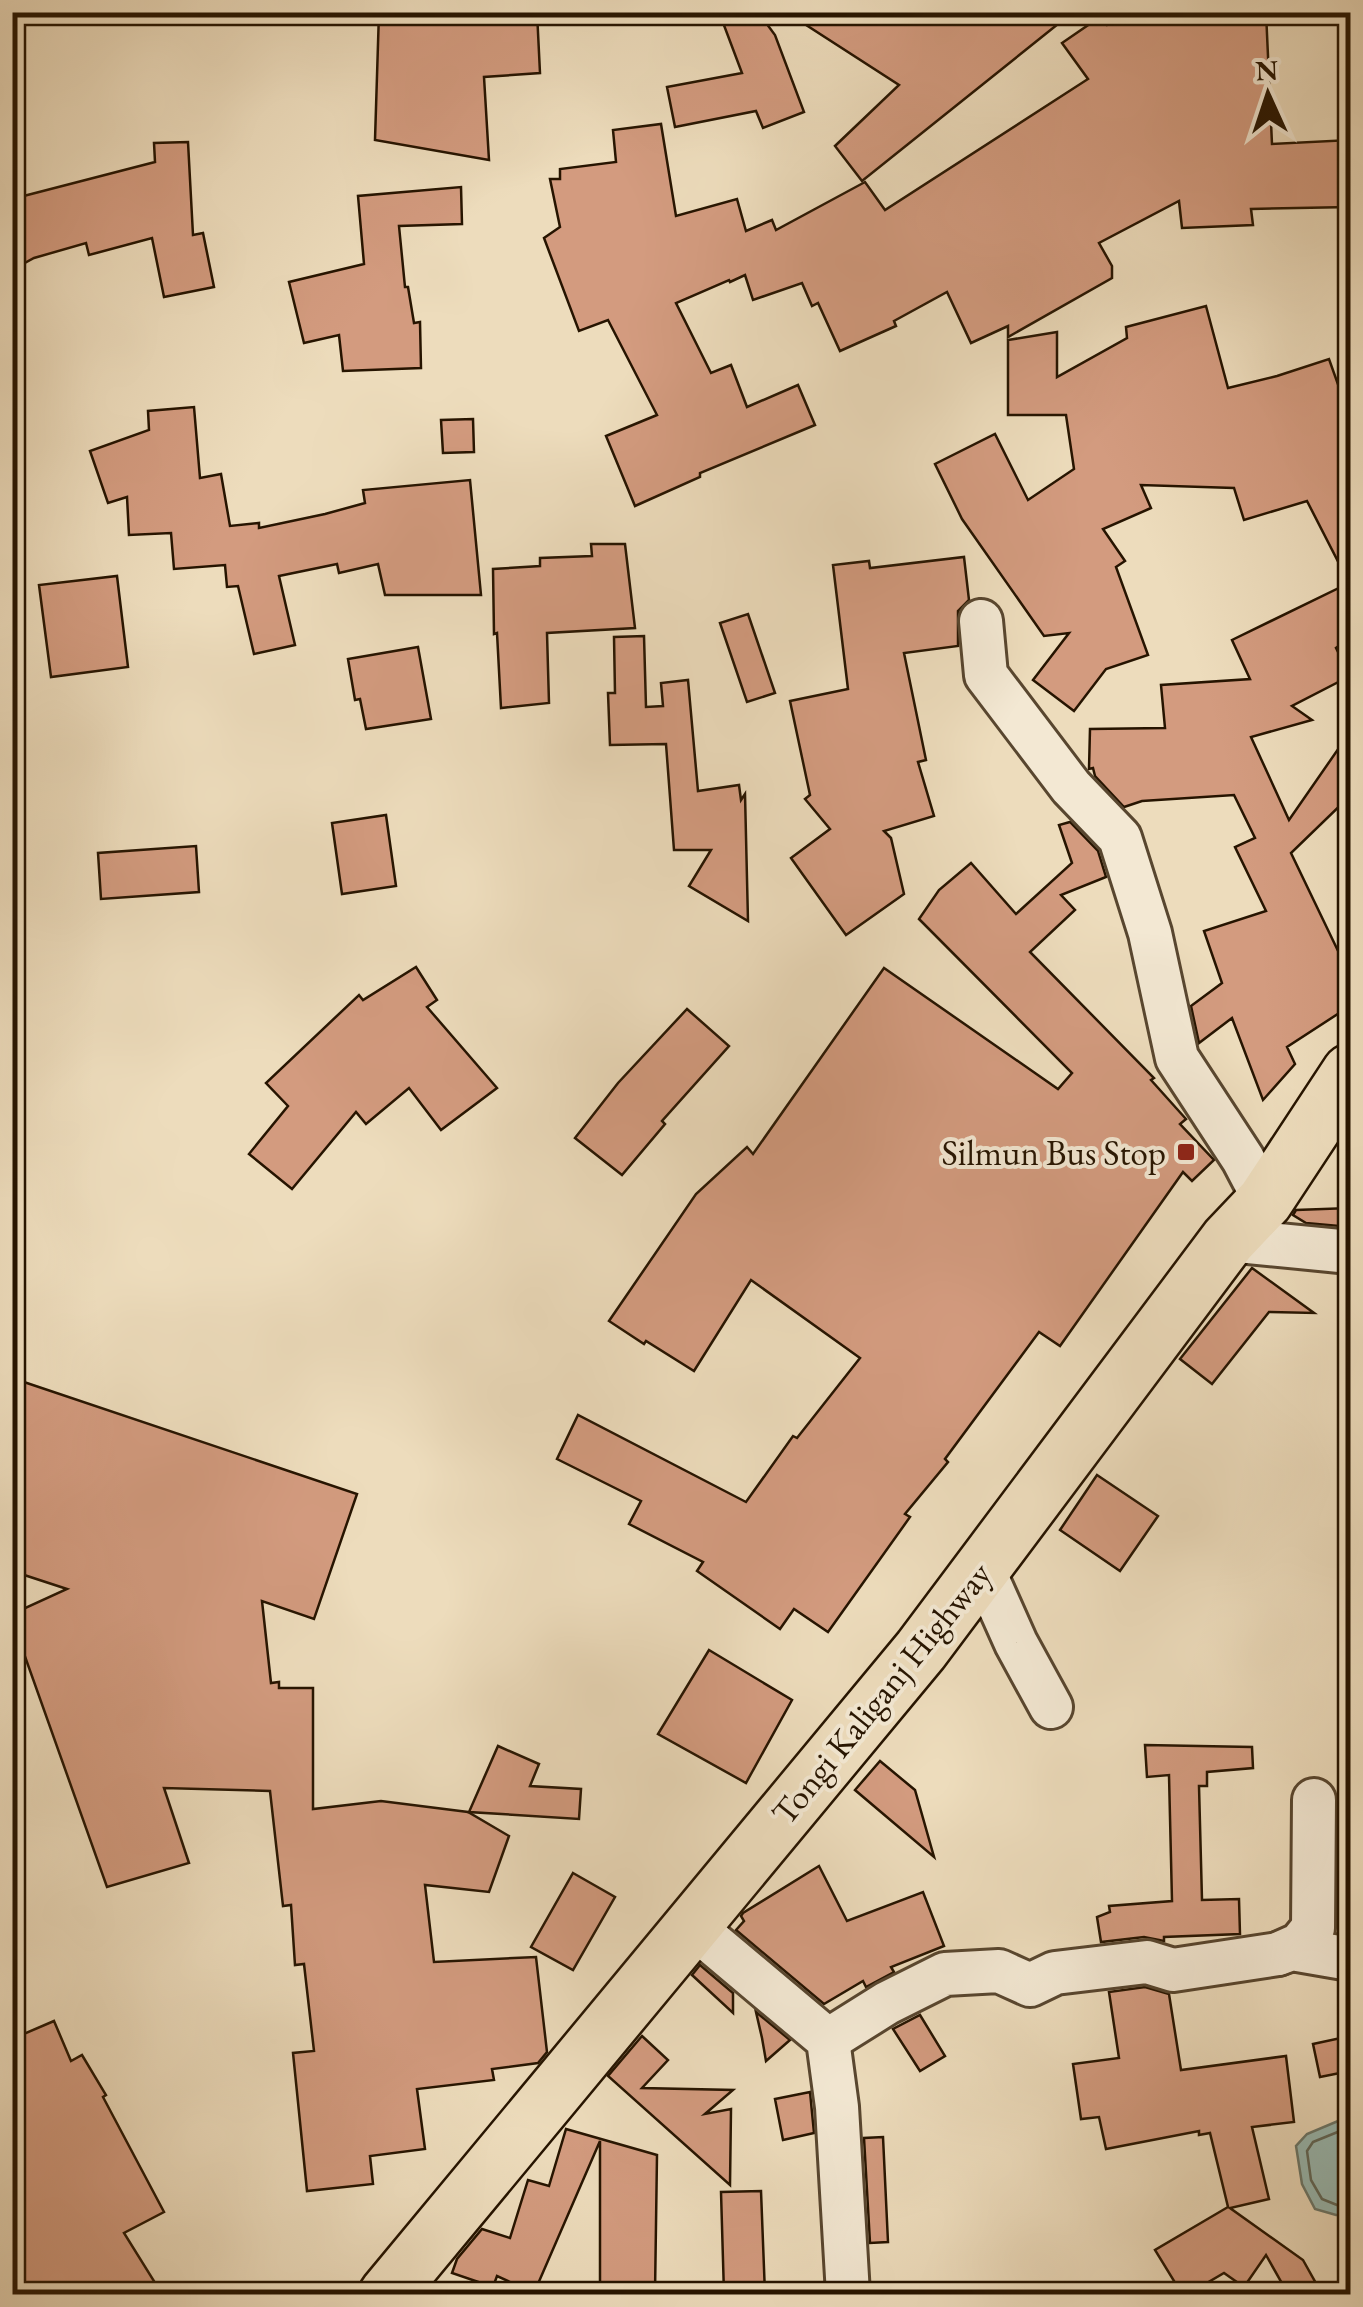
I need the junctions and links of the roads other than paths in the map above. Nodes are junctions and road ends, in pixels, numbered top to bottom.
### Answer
1 (981, 621) dead end
2 (1350, 1072) edge
3 (1265, 1201) junction
4 (1228, 1240) junction
5 (1350, 1252) edge
6 (982, 1569) junction
7 (1052, 1707) dead end
8 (1314, 1800) dead end
9 (690, 1924) junction
10 (1278, 1954) junction
11 (1350, 1959) edge
12 (828, 2040) junction
13 (386, 2294) edge
14 (848, 2294) edge

1 - 3 street
2 - 3 main road, Tongi Kaliganj Highway
3 - 4 main road, Tongi Kaliganj Highway
4 - 5 street
4 - 6 main road, Tongi Kaliganj Highway
6 - 7 street
6 - 9 main road, Tongi Kaliganj Highway
8 - 10 street
9 - 12 street
9 - 13 main road, Tongi Kaliganj Highway
10 - 11 street
10 - 12 street
12 - 14 street

